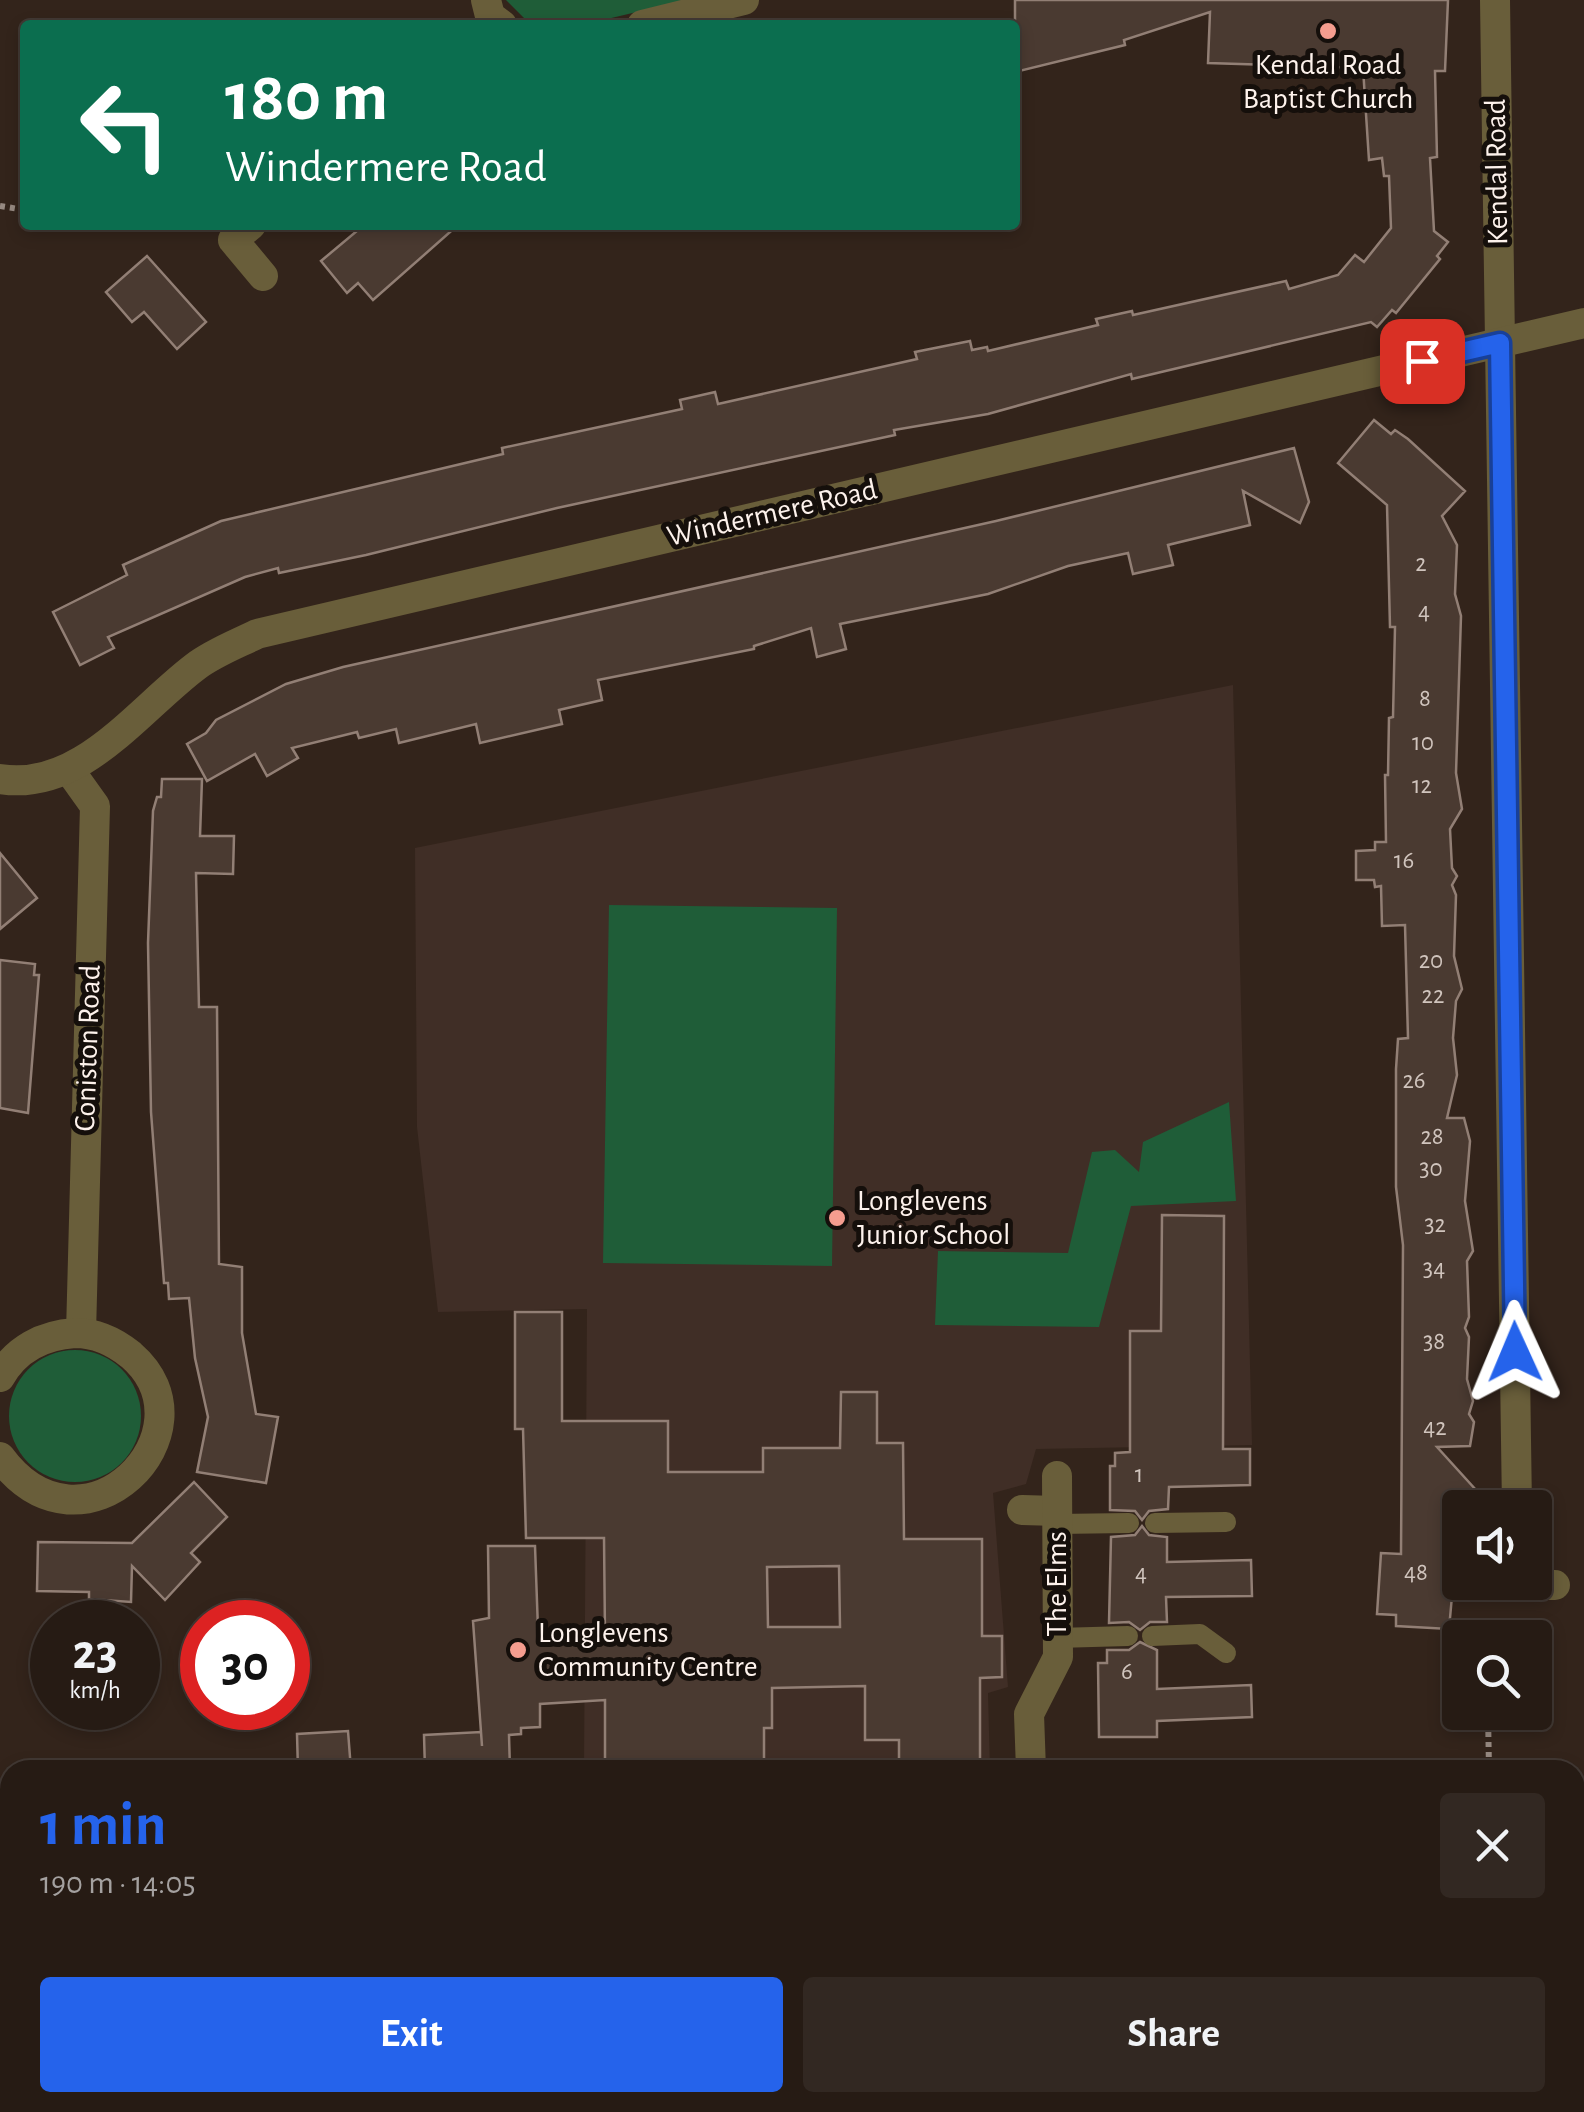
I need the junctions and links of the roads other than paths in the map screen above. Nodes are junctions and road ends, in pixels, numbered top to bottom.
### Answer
1 (744, 0) edge
2 (1495, 0) edge
3 (662, 20) edge
4 (234, 230) edge
5 (263, 276) dead end
6 (1584, 323) edge
7 (1500, 343) junction
8 (70, 771) junction
9 (0, 779) edge
10 (80, 1333) junction
11 (0, 1377) edge
12 (0, 1457) edge
13 (1056, 1476) dead end
14 (1517, 1490) edge
15 (1022, 1510) dead end
16 (1057, 1517) junction
17 (1226, 1522) dead end
18 (1129, 1523) dead end
19 (1154, 1523) dead end
20 (1552, 1585) edge
21 (1555, 1585) dead end
22 (1128, 1636) dead end
23 (1152, 1636) dead end
24 (1057, 1638) junction
25 (1226, 1653) dead end
26 (1031, 1760) edge

1 - 3 street
2 - 7 street, Kendal Road
4 - 5 street
6 - 7 street, Windermere Road
7 - 8 street, Windermere Road
7 - 14 street, Kendal Road
8 - 9 street, Windermere Road
8 - 10 street, Coniston Road
10 - 11 street
10 - 12 street
13 - 16 street, The Elms
15 - 16 street, The Elms
16 - 18 lane
16 - 24 street, The Elms
17 - 19 lane
20 - 21 street
22 - 24 lane
23 - 25 lane
24 - 26 street, The Elms

